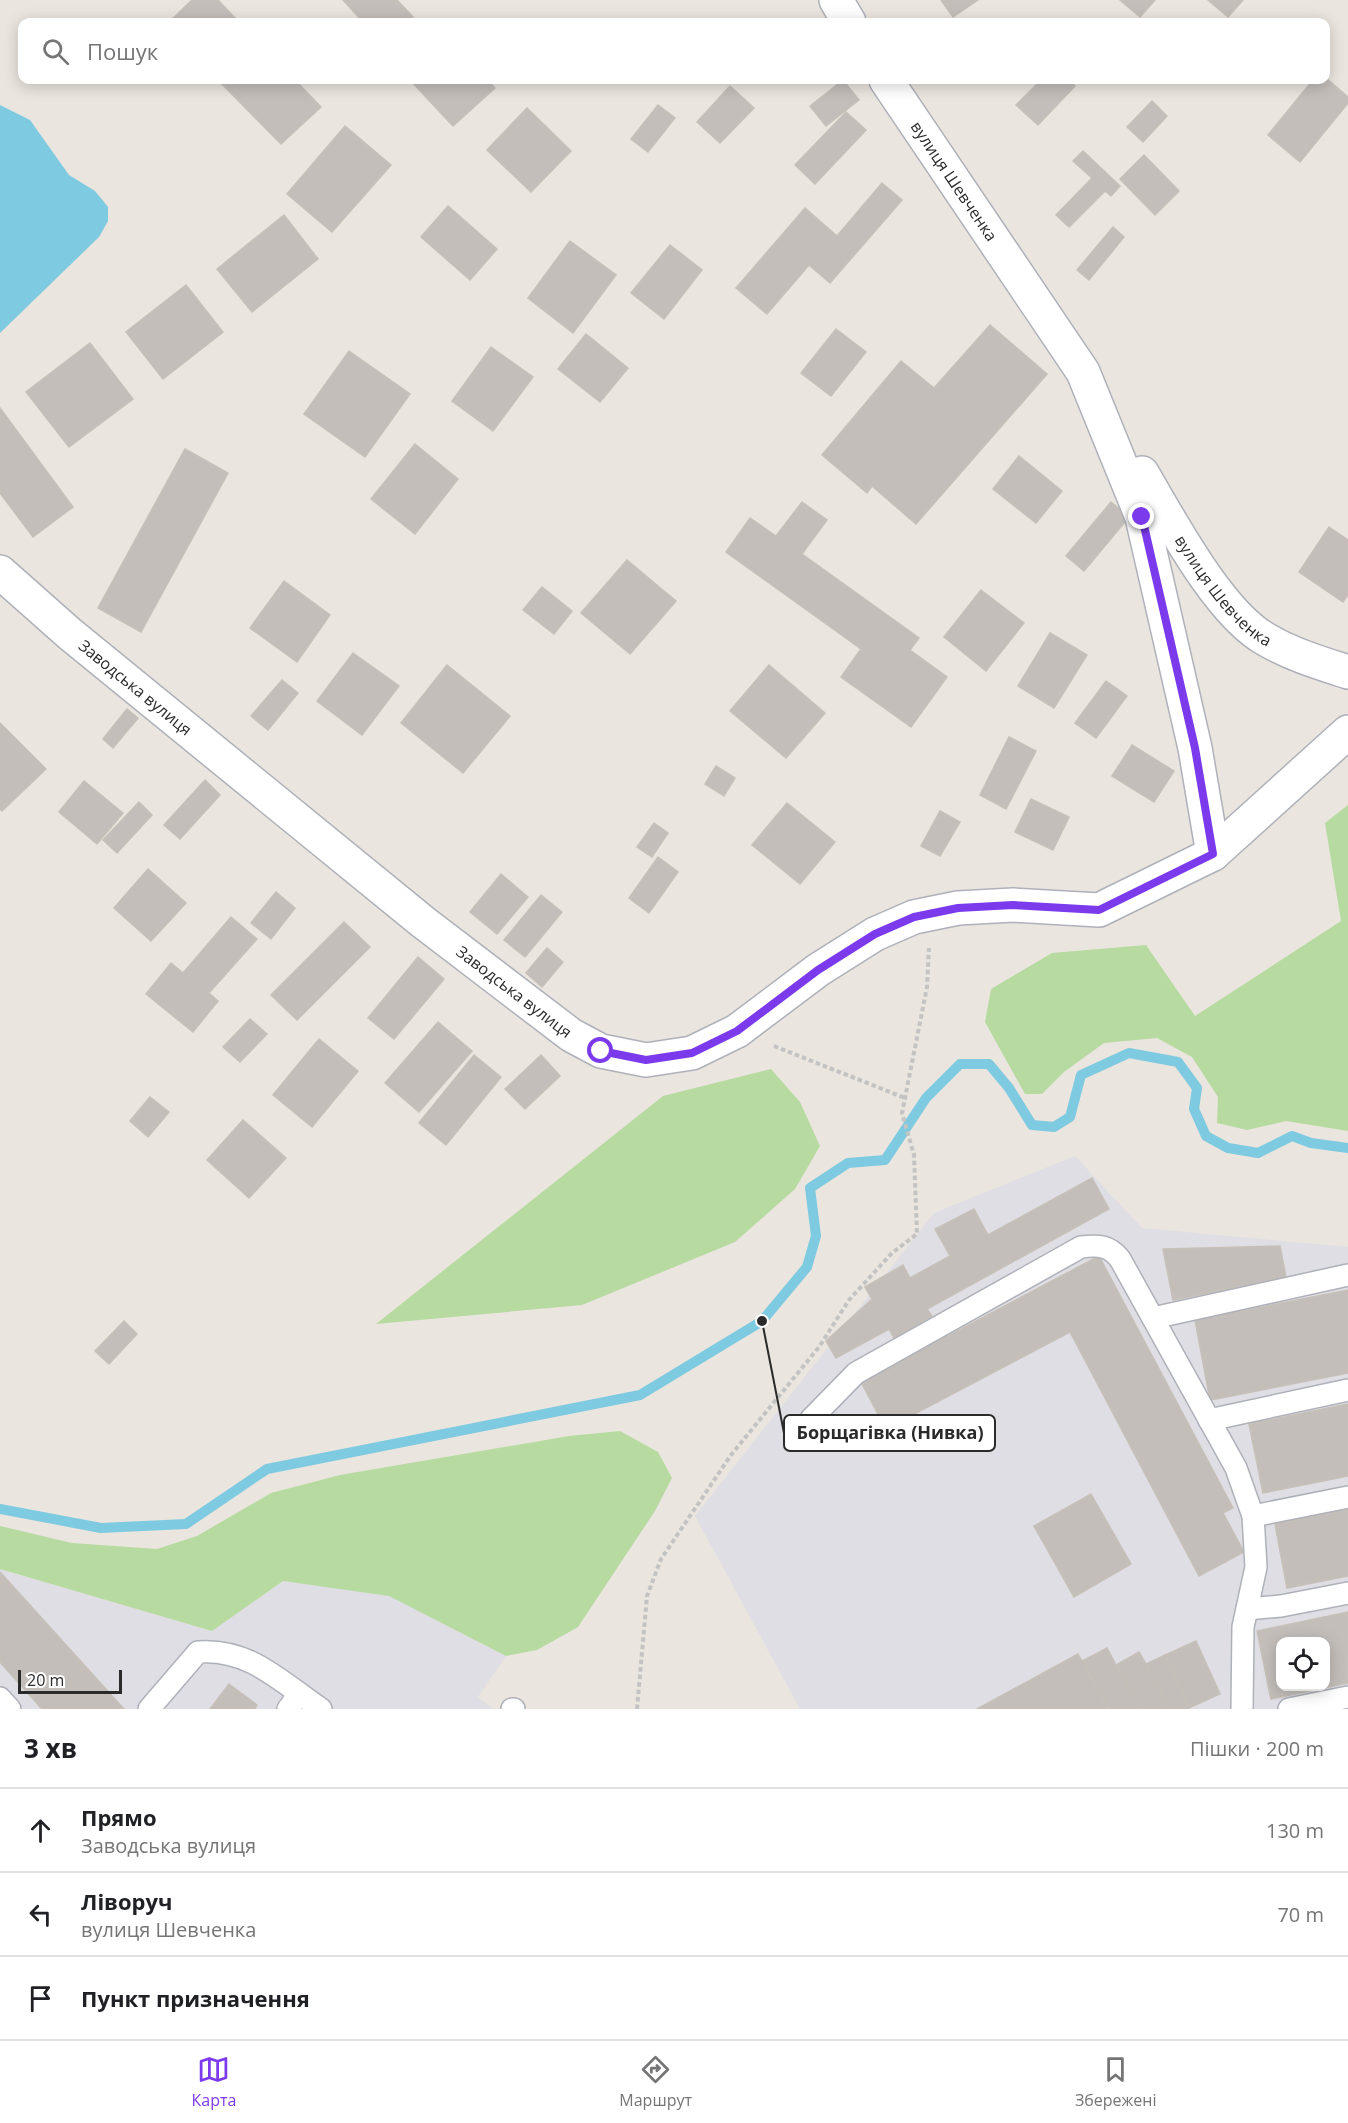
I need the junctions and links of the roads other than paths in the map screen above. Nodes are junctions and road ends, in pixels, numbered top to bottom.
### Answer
1 (836, 0) edge
2 (847, 18) edge
3 (889, 84) edge
4 (1083, 372) junction
5 (0, 572) edge
6 (1348, 672) edge
7 (1348, 732) edge
8 (1213, 854) junction
9 (1348, 1275) edge
10 (1153, 1318) junction
11 (1348, 1390) edge
12 (811, 1419) dead end
13 (1209, 1420) junction
14 (1348, 1497) edge
15 (1253, 1516) junction
16 (1348, 1593) edge
17 (1247, 1609) junction
18 (1348, 1697) edge
19 (0, 1698) edge
20 (294, 1702) edge
21 (10, 1709) edge
22 (149, 1709) edge
23 (321, 1709) edge
24 (1242, 1709) edge
25 (1289, 1709) edge

1 - 2 street
3 - 4 street, вулиця Шевченка
4 - 6 street, вулиця Шевченка
4 - 8 street, вулиця Шевченка
5 - 8 street, Заводська вулиця
7 - 8 street, Заводська вулиця
9 - 10 lane
10 - 12 lane
10 - 13 lane
11 - 13 lane
13 - 15 lane
14 - 15 lane
15 - 17 lane
16 - 17 lane
17 - 24 lane
18 - 25 lane
19 - 21 lane
20 - 22 lane
20 - 23 lane

